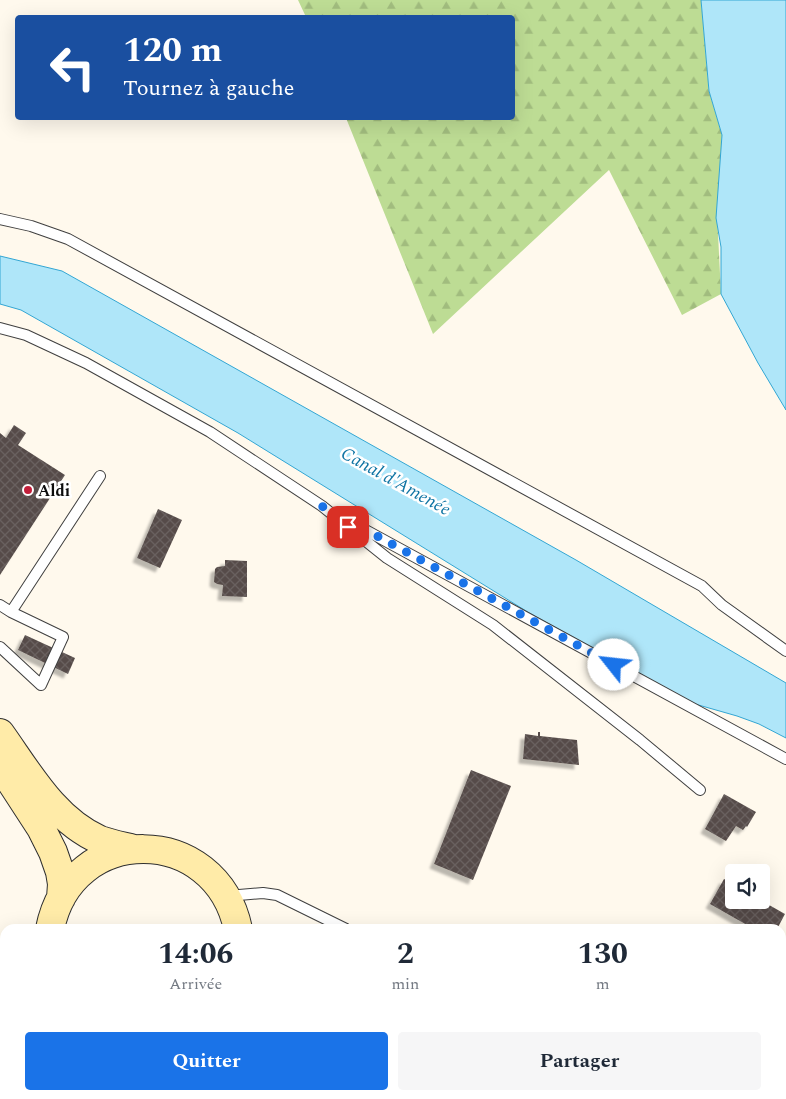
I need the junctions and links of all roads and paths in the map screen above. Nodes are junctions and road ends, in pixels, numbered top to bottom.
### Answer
1 (0, 219) edge
2 (0, 328) edge
3 (100, 476) dead end
4 (322, 506) junction
5 (0, 605) edge
6 (11, 612) junction
7 (0, 647) edge
8 (786, 651) edge
9 (0, 733) edge
10 (786, 759) edge
11 (0, 765) edge
12 (700, 790) dead end
13 (135, 849) junction
14 (61, 898) junction
15 (227, 899) junction
16 (52, 924) edge
17 (237, 924) edge
18 (336, 924) edge

1 - 8 lane
2 - 4 lane
3 - 6 lane
4 - 10 lane
4 - 12 lane
5 - 6 lane
6 - 7 lane
9 - 13 main road
11 - 14 main road
13 - 14 main road
13 - 15 main road
14 - 16 main road
15 - 17 main road
15 - 18 lane

